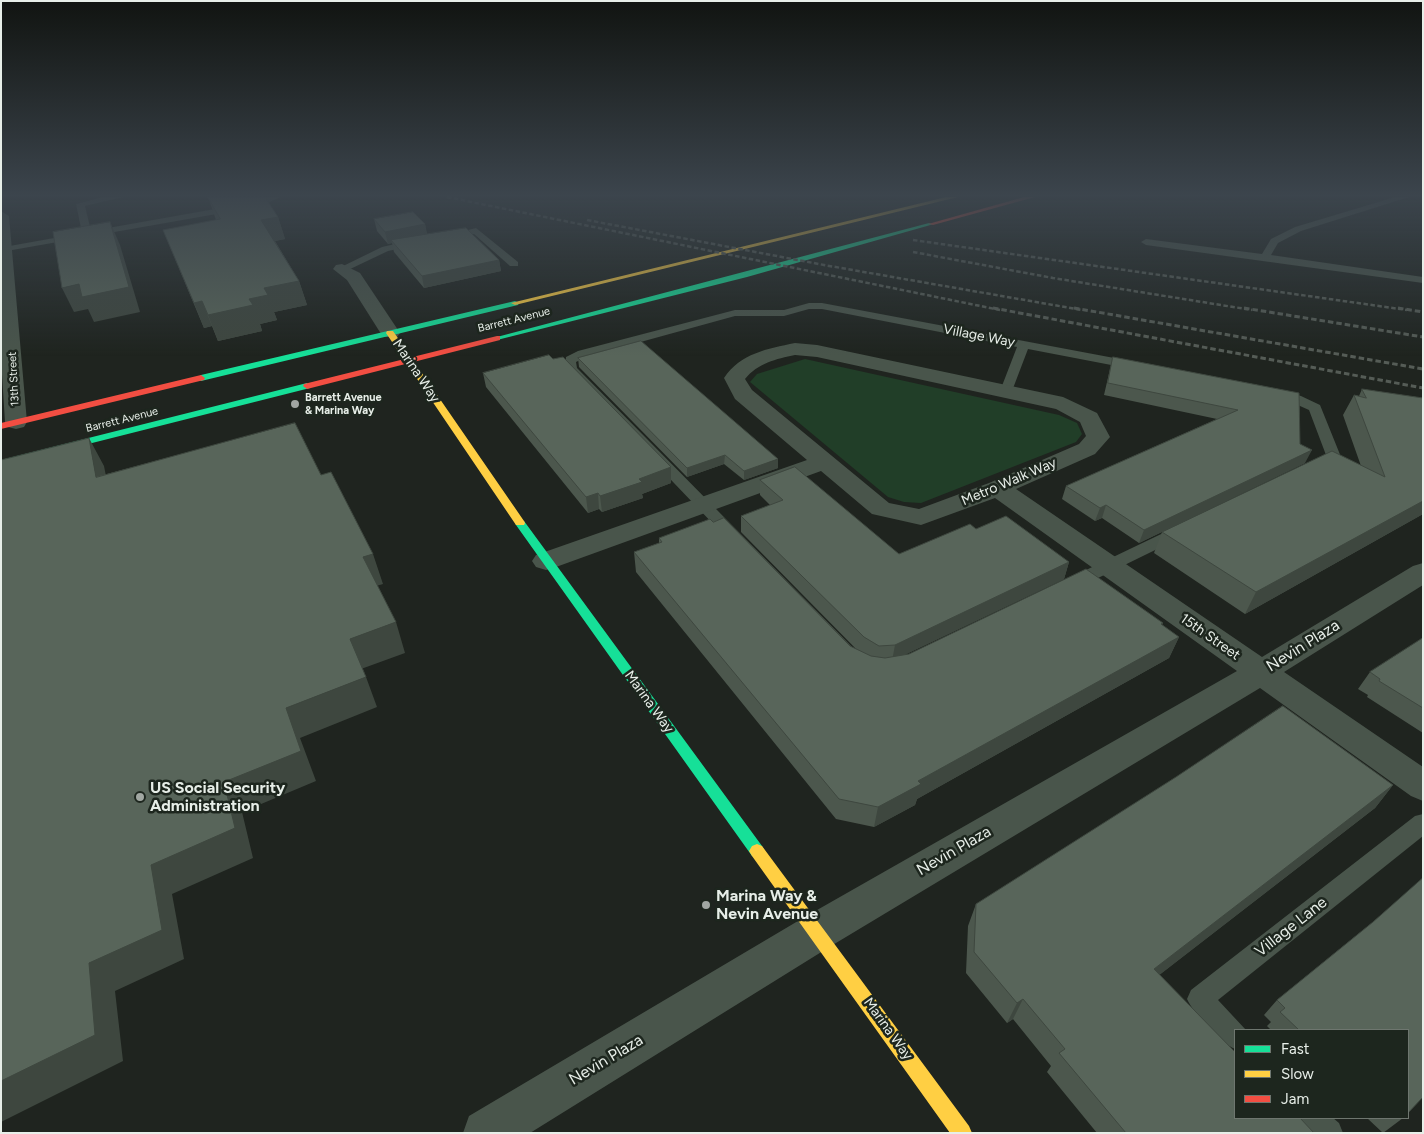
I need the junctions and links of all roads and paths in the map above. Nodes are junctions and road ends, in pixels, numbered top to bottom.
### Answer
1 (4, 250) edge
2 (383, 250) edge
3 (498, 250) edge
4 (735, 250) edge
5 (838, 250) edge
6 (1209, 250) edge
7 (1269, 250) edge
8 (1265, 257) junction
9 (514, 264) dead end
10 (342, 269) joint
11 (1423, 280) edge
12 (390, 333) junction
13 (1024, 344) junction
14 (6, 346) edge
15 (407, 360) junction
16 (1006, 391) junction
17 (9, 424) edge
18 (823, 462) junction
19 (1, 463) edge
20 (998, 488) junction
21 (704, 504) junction
22 (546, 561) junction
23 (1110, 567) junction
24 (1423, 572) edge
25 (1261, 672) junction
26 (1423, 786) edge
27 (1423, 823) edge
28 (817, 932) junction
29 (1234, 1035) edge
30 (1315, 1119) edge
31 (486, 1133) edge
32 (962, 1133) edge
33 (1329, 1133) edge

1 - 14 street, 13th Street
2 - 10 lane
3 - 9 lane
4 - 12 main road, Barrett Avenue
5 - 15 main road, Barrett Avenue
6 - 8 lane
7 - 8 lane
8 - 11 lane
10 - 12 street, Marina Way
12 - 15 main road, Marina Way
12 - 17 main road, Barrett Avenue
13 - 16 lane
13 - 21 lane, Village Way
13 - 23 lane, Village Way
14 - 17 street, 13th Street
15 - 19 main road, Barrett Avenue
15 - 22 main road, Marina Way
16 - 18 street, Metro Walk Way
16 - 20 street, Metro Walk Way
18 - 20 street, Metro Walk Way
18 - 21 street
20 - 23 street, 15th Street
21 - 22 street
21 - 23 lane, Village Way
22 - 28 main road, Marina Way
23 - 25 street, 15th Street
24 - 25 street, Nevin Plaza
25 - 26 street, 15th Street
25 - 28 street, Nevin Plaza
27 - 29 lane, Village Lane
28 - 31 street, Nevin Plaza
28 - 32 main road, Marina Way
30 - 33 lane

